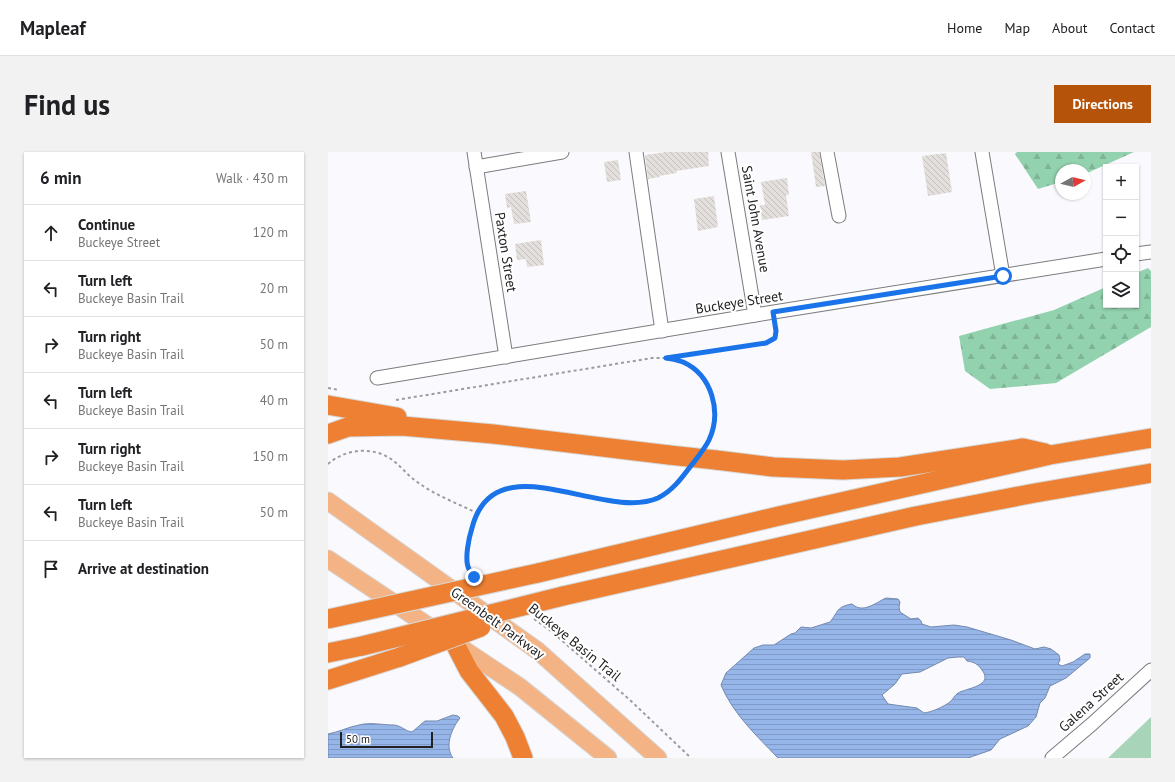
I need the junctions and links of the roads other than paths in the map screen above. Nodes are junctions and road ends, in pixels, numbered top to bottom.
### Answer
1 (474, 152) edge
2 (562, 152) edge
3 (636, 152) edge
4 (728, 152) edge
5 (827, 152) edge
6 (982, 152) edge
7 (476, 167) junction
8 (839, 216) dead end
9 (1151, 252) edge
10 (1139, 254) edge
11 (1103, 259) edge
12 (1003, 276) junction
13 (756, 315) junction
14 (662, 331) junction
15 (506, 357) junction
16 (377, 378) dead end
17 (328, 405) edge
18 (328, 434) edge
19 (493, 434) junction
20 (1151, 438) edge
21 (1050, 455) junction
22 (1151, 473) edge
23 (328, 501) edge
24 (328, 559) edge
25 (563, 596) junction
26 (328, 619) edge
27 (454, 642) junction
28 (328, 653) edge
29 (1151, 670) edge
30 (328, 680) edge
31 (520, 687) junction
32 (524, 758) edge
33 (593, 758) edge
34 (608, 758) edge
35 (658, 758) edge
36 (1052, 758) edge

1 - 7 street, Paxton Street
2 - 7 street
3 - 14 street
4 - 13 street, Saint John Avenue
5 - 8 street
6 - 12 street
7 - 15 street, Paxton Street
9 - 10 street
11 - 12 street, Buckeye Street
12 - 13 street, Buckeye Street
13 - 14 street, Buckeye Street
14 - 15 street, Buckeye Street
15 - 16 street, Buckeye Street
17 - 19 highway
18 - 19 highway
19 - 21 highway, bridge
20 - 21 highway
21 - 26 highway, bridge
22 - 25 highway
23 - 35 main road, Greenbelt Parkway
24 - 27 main road
25 - 28 highway, bridge
25 - 30 highway, bridge
27 - 31 main road
27 - 32 highway
29 - 36 street, Galena Street
31 - 33 main road
31 - 34 main road

